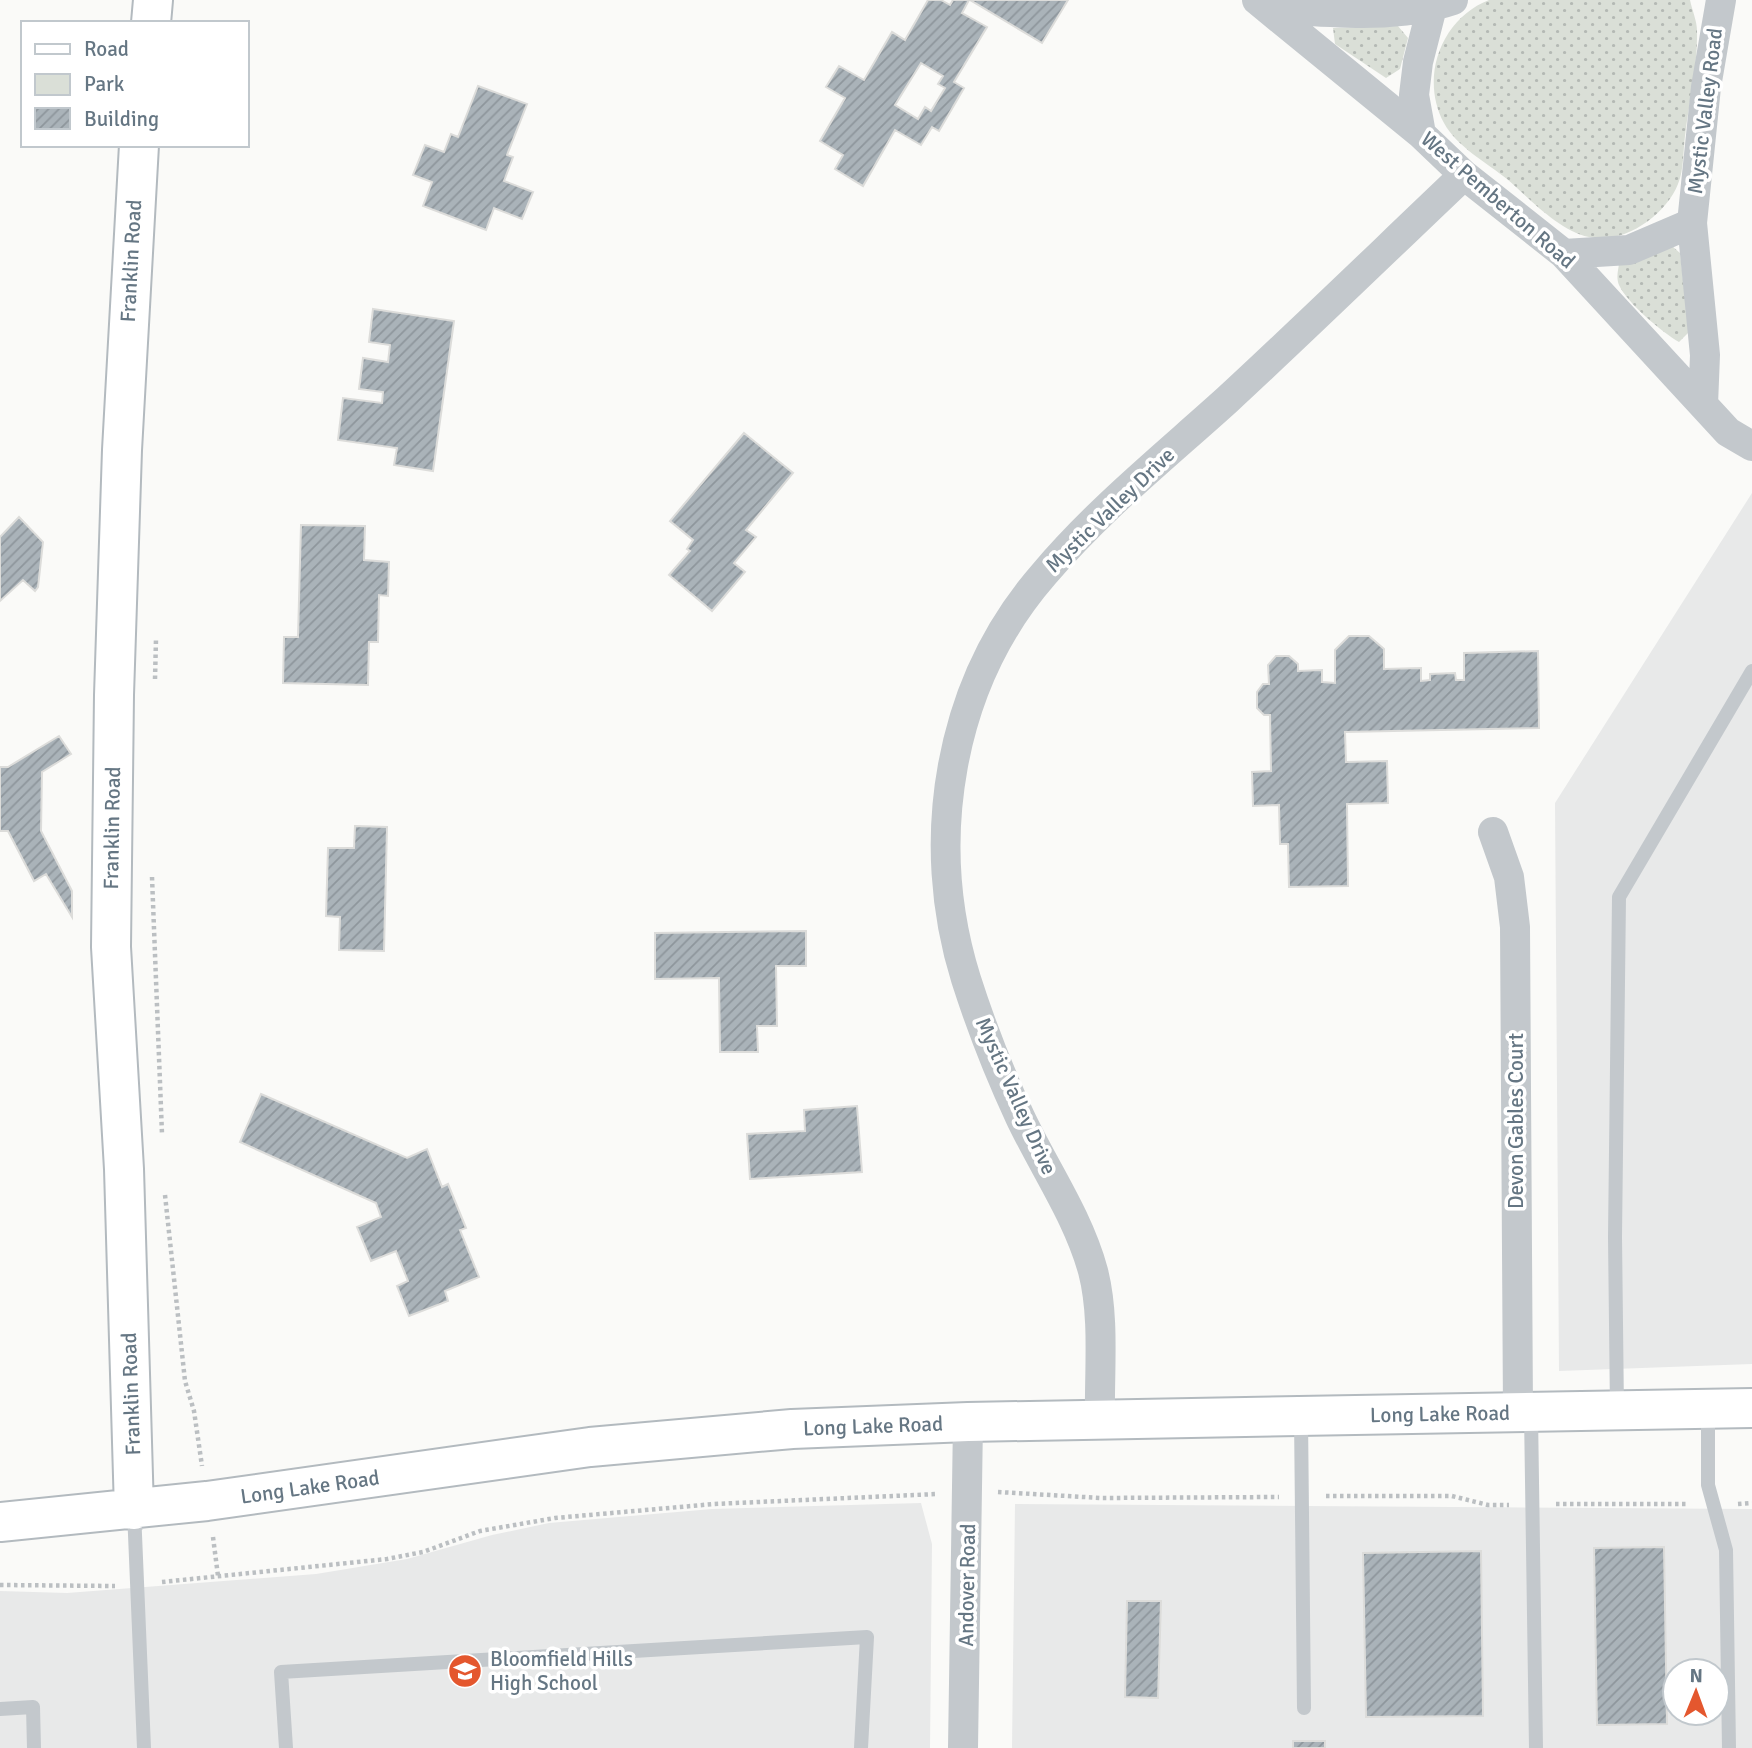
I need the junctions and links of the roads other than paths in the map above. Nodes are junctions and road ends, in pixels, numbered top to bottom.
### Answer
1 (153, 0) edge
2 (1719, 2) edge
3 (1262, 4) edge
4 (1443, 4) edge
5 (151, 21) edge
6 (1420, 134) junction
7 (139, 147) edge
8 (1464, 174) junction
9 (1692, 223) junction
10 (1564, 254) junction
11 (1703, 405) junction
12 (1752, 446) edge
13 (1752, 671) edge
14 (1493, 832) dead end
15 (1752, 1408) edge
16 (1708, 1409) junction
17 (1617, 1410) junction
18 (1524, 1412) junction
19 (1301, 1416) junction
20 (1100, 1419) junction
21 (968, 1422) junction
22 (134, 1510) junction
23 (0, 1522) edge
24 (1304, 1708) dead end
25 (0, 1709) edge
26 (34, 1748) edge
27 (144, 1748) edge
28 (286, 1748) edge
29 (861, 1748) edge
30 (963, 1748) edge
31 (1536, 1748) edge
32 (1729, 1748) edge

1 - 5 main road
2 - 9 street, Mystic Valley Road
3 - 4 street
3 - 6 street, West Pemberton Road
4 - 6 street
6 - 8 street, West Pemberton Road
7 - 22 main road, Franklin Road
8 - 10 street, West Pemberton Road
8 - 20 street, Mystic Valley Drive
9 - 10 street, Mystic Valley Road
9 - 11 street, Mystic Valley Road
10 - 11 street, West Pemberton Road
11 - 12 street, West Pemberton Road
13 - 17 lane
14 - 18 street, Devon Gables Court
15 - 16 main road, Long Lake Road
16 - 17 main road, Long Lake Road
16 - 32 lane
17 - 18 main road, Long Lake Road
18 - 19 main road, Long Lake Road
18 - 31 lane
19 - 20 main road, Long Lake Road
19 - 24 lane
20 - 21 main road, Long Lake Road
21 - 22 main road, Long Lake Road
21 - 30 street, Andover Road
22 - 23 main road, Long Lake Road
22 - 27 lane
25 - 26 lane
28 - 29 lane

